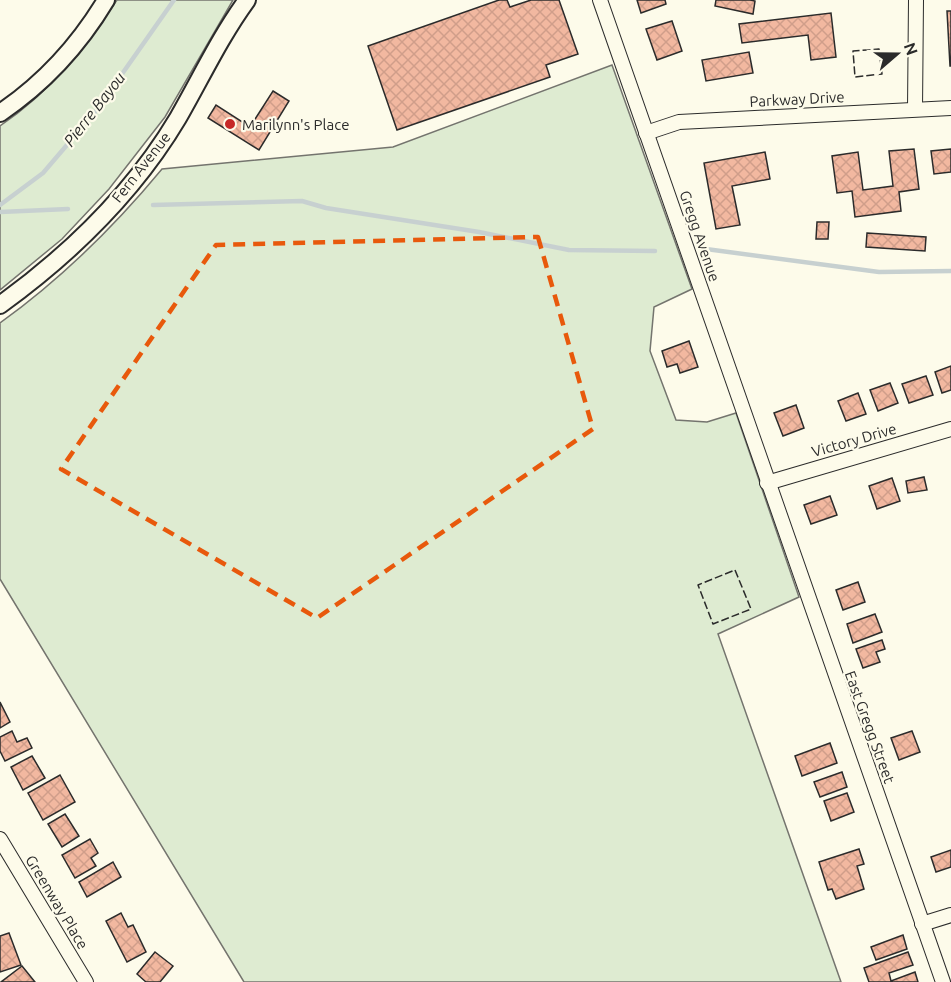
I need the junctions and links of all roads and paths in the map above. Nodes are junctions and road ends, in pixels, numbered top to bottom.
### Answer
1 (106, 0) edge
2 (247, 0) edge
3 (600, 0) edge
4 (916, 0) edge
5 (951, 108) edge
6 (915, 109) junction
7 (0, 113) edge
8 (646, 133) junction
9 (0, 305) edge
10 (951, 429) edge
11 (767, 483) junction
12 (0, 839) edge
13 (951, 915) edge
14 (922, 924) junction
15 (86, 982) edge
16 (943, 982) edge

1 - 7 street
2 - 9 street, Fern Avenue
3 - 8 street, Gregg Avenue
4 - 6 street
5 - 6 street, Parkway Drive
6 - 8 street, Parkway Drive
8 - 11 street, Gregg Avenue
10 - 11 street, Victory Drive
11 - 14 street, East Gregg Street
12 - 15 street, Greenway Place
13 - 14 street
14 - 16 street, East Gregg Street

